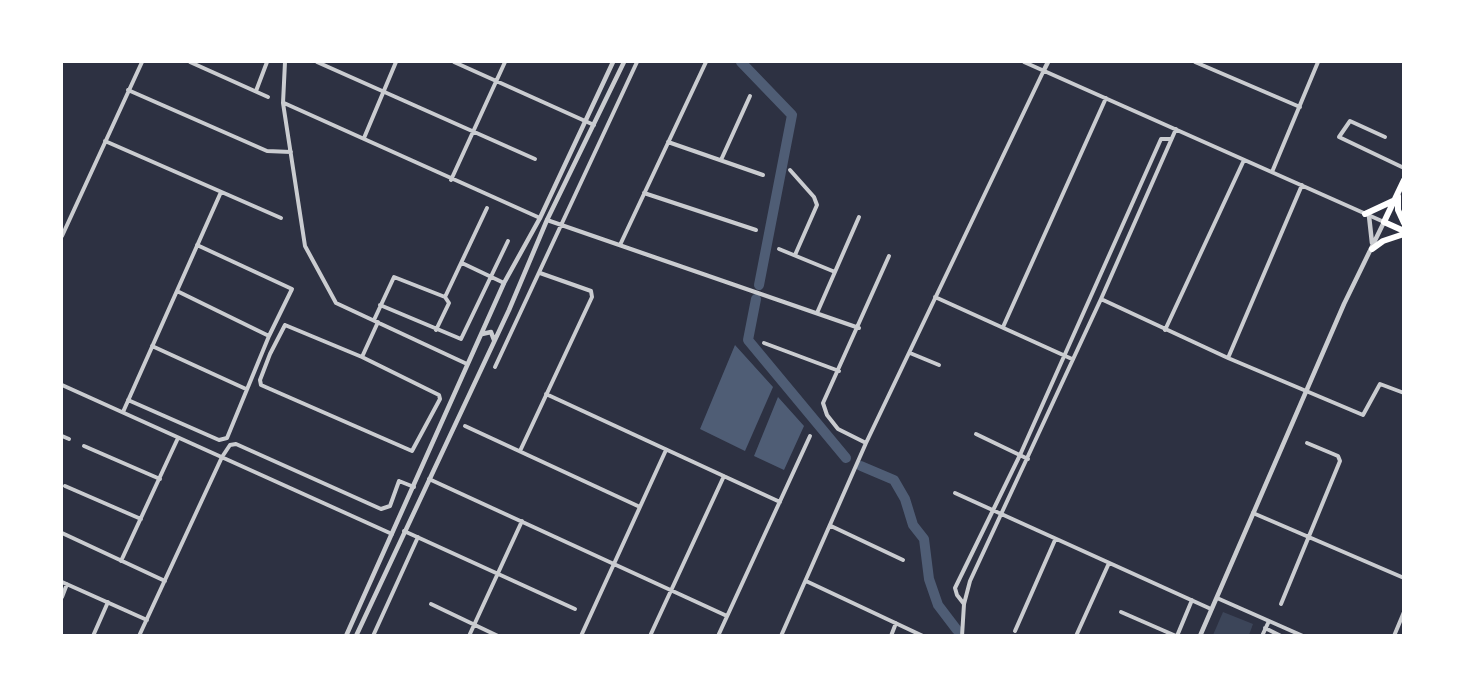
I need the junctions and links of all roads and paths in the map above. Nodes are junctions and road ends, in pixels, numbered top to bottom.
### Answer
1 (142, 62) edge
2 (190, 62) edge
3 (267, 62) edge
4 (285, 62) edge
5 (317, 62) edge
6 (396, 62) edge
7 (454, 62) edge
8 (505, 62) edge
9 (612, 62) edge
10 (624, 62) edge
11 (637, 62) edge
12 (706, 62) edge
13 (1024, 62) edge
14 (1048, 62) edge
15 (1195, 62) edge
16 (1317, 62) edge
17 (1044, 70) junction
18 (497, 81) junction
19 (128, 90) junction
20 (384, 90) junction
21 (256, 91) junction
22 (750, 96) dead end
23 (268, 97) dead end
24 (1106, 98) junction
25 (283, 103) junction
26 (1300, 107) junction
27 (585, 121) junction
28 (594, 125) junction
29 (1176, 129) junction
30 (473, 131) junction
31 (1385, 137) dead end
32 (364, 138) junction
33 (1172, 139) junction
34 (105, 141) junction
35 (668, 142) junction
36 (291, 152) junction
37 (536, 159) dead end
38 (722, 160) junction
39 (1244, 160) junction
40 (1404, 168) edge
41 (790, 170) dead end
42 (1272, 172) junction
43 (763, 175) dead end
44 (451, 180) junction
45 (1404, 180) edge
46 (1302, 185) junction
47 (221, 192) junction
48 (1398, 192) junction
49 (644, 193) junction
50 (1395, 200) junction
51 (487, 208) dead end
52 (1367, 215) junction
53 (859, 217) dead end
54 (281, 218) dead end
55 (540, 218) junction
56 (547, 220) junction
57 (1384, 222) junction
58 (1404, 223) edge
59 (562, 225) junction
60 (756, 230) dead end
61 (1404, 232) edge
62 (62, 236) edge
63 (508, 242) dead end
64 (197, 245) junction
65 (620, 245) junction
66 (779, 249) dead end
67 (1372, 249) junction
68 (795, 255) junction
69 (889, 256) dead end
70 (462, 263) junction
71 (835, 272) junction
72 (540, 273) junction
73 (492, 277) junction
74 (504, 283) junction
75 (177, 291) junction
76 (445, 297) junction
77 (935, 297) junction
78 (1101, 299) junction
79 (497, 303) junction
80 (380, 305) junction
81 (511, 306) junction
82 (817, 313) junction
83 (376, 321) junction
84 (1003, 327) junction
85 (859, 328) junction
86 (436, 330) junction
87 (1165, 330) junction
88 (268, 336) junction
89 (480, 336) junction
90 (493, 343) junction
91 (764, 343) dead end
92 (152, 346) junction
93 (910, 353) junction
94 (1064, 355) junction
95 (362, 357) junction
96 (1228, 358) junction
97 (1072, 359) junction
98 (467, 364) junction
99 (939, 365) dead end
100 (495, 367) dead end
101 (839, 370) junction
102 (62, 385) edge
103 (246, 389) junction
104 (1306, 392) junction
105 (1404, 393) edge
106 (546, 394) junction
107 (128, 400) junction
108 (123, 412) junction
109 (465, 426) dead end
110 (976, 434) dead end
111 (62, 436) edge
112 (810, 436) dead end
113 (178, 438) junction
114 (69, 439) dead end
115 (866, 443) junction
116 (1307, 443) dead end
117 (84, 447) dead end
118 (666, 450) junction
119 (520, 451) junction
120 (1020, 454) junction
121 (222, 457) junction
122 (1028, 459) junction
123 (723, 476) junction
124 (160, 478) junction
125 (429, 479) junction
126 (65, 486) dead end
127 (414, 487) junction
128 (956, 493) dead end
129 (780, 502) junction
130 (640, 507) junction
131 (994, 511) junction
132 (1252, 513) junction
133 (1001, 515) junction
134 (141, 519) junction
135 (522, 522) junction
136 (831, 526) junction
137 (404, 531) junction
138 (62, 533) edge
139 (393, 534) junction
140 (418, 537) junction
141 (1309, 537) junction
142 (1055, 540) junction
143 (903, 560) dead end
144 (122, 561) junction
145 (1109, 563) junction
146 (614, 564) junction
147 (497, 574) junction
148 (1404, 578) edge
149 (165, 581) junction
150 (806, 581) junction
151 (62, 582) edge
152 (67, 584) junction
153 (671, 590) junction
154 (62, 597) edge
155 (1217, 598) junction
156 (1192, 600) junction
157 (108, 602) junction
158 (431, 604) dead end
159 (964, 604) junction
160 (1281, 604) dead end
161 (575, 609) dead end
162 (1211, 609) junction
163 (1121, 612) dead end
164 (1404, 612) edge
165 (727, 616) junction
166 (147, 620) junction
167 (1269, 621) junction
168 (896, 623) junction
169 (474, 624) junction
170 (1265, 628) junction
171 (1015, 630) dead end
172 (93, 636) edge
173 (139, 636) edge
174 (346, 636) edge
175 (356, 636) edge
176 (374, 636) edge
177 (469, 636) edge
178 (498, 636) edge
179 (581, 636) edge
180 (650, 636) edge
181 (718, 636) edge
182 (781, 636) edge
183 (891, 636) edge
184 (923, 636) edge
185 (962, 636) edge
186 (1076, 636) edge
187 (1176, 636) edge
188 (1200, 636) edge
189 (1262, 636) edge
190 (1281, 636) edge
191 (1302, 636) edge
192 (1394, 636) edge

1 - 19 street
2 - 21 street
3 - 21 street
4 - 25 street
5 - 20 street
6 - 20 street
7 - 18 street
8 - 18 street
9 - 27 street
10 - 28 street
11 - 59 street
12 - 35 street
13 - 17 street
14 - 17 street
15 - 26 street
16 - 26 street
17 - 24 street
17 - 77 street
18 - 27 street
18 - 30 street
19 - 34 street
19 - 36 street
20 - 30 street
20 - 32 street
21 - 23 street
22 - 38 street
24 - 29 street
24 - 84 street
25 - 32 street
25 - 36 street
26 - 42 street
27 - 28 street
27 - 55 street
28 - 56 street
29 - 33 street
29 - 39 street
30 - 37 street
30 - 44 street
31 - 40 street
32 - 44 street
33 - 78 street
33 - 94 street
34 - 47 street
34 - 62 street
35 - 38 street
35 - 49 street
36 - 83 street
38 - 43 street
39 - 42 street
39 - 87 street
41 - 68 street
42 - 46 street
44 - 55 street
45 - 48 main road
46 - 52 street
46 - 96 street
47 - 54 street
47 - 64 street
48 - 50 main road
48 - 58 main road
49 - 60 street
49 - 65 street
50 - 52 main road
50 - 57 main road
51 - 70 street
52 - 57 street
52 - 67 street
53 - 71 street
55 - 74 street
56 - 59 street
56 - 81 street
57 - 61 main road
57 - 67 street
59 - 65 street
59 - 72 street
61 - 67 main road
63 - 73 street
64 - 75 street
64 - 88 street
65 - 82 street
66 - 68 street
67 - 104 street
68 - 71 street
69 - 85 street
70 - 73 street
70 - 76 street
71 - 82 street
72 - 100 street
72 - 106 street
73 - 74 street
73 - 86 street
74 - 79 street
75 - 88 street
75 - 92 street
76 - 80 street
76 - 86 street
77 - 84 street
77 - 93 street
78 - 87 street
78 - 97 street
79 - 81 street
79 - 89 street
80 - 83 street
80 - 86 street
81 - 90 street
82 - 85 street
83 - 95 street
83 - 98 street
84 - 94 street
85 - 101 street
87 - 96 street
88 - 103 street
89 - 90 street
89 - 98 street
90 - 125 street
91 - 101 street
92 - 103 street
92 - 107 street
93 - 99 street
93 - 115 street
94 - 97 street
94 - 120 street
95 - 95 street
96 - 104 street
97 - 122 street
98 - 127 street
101 - 115 street
102 - 108 street
103 - 107 street
104 - 105 street
104 - 132 street
106 - 118 street
106 - 119 street
107 - 108 street
108 - 113 street
109 - 119 street
110 - 120 street
111 - 114 street
112 - 129 street
113 - 121 street
113 - 124 street
115 - 136 street
116 - 141 street
117 - 124 street
118 - 123 street
118 - 130 street
119 - 130 street
120 - 122 street
120 - 131 street
121 - 127 street
121 - 139 street
121 - 149 street
122 - 133 street
123 - 129 street
123 - 153 street
124 - 134 street
125 - 135 street
125 - 137 street
126 - 134 street
127 - 139 street
128 - 131 street
129 - 165 street
130 - 146 street
131 - 133 street
131 - 159 street
132 - 141 street
132 - 155 street
133 - 142 street
133 - 159 street
134 - 144 street
135 - 146 street
135 - 147 street
136 - 143 street
136 - 150 street
137 - 140 street
137 - 175 street
138 - 144 street
139 - 174 street
140 - 147 street
140 - 176 street
141 - 148 street
141 - 160 street
142 - 145 street
142 - 171 street
144 - 149 street
145 - 156 street
145 - 186 street
146 - 153 street
146 - 179 street
147 - 161 street
147 - 169 street
149 - 166 street
150 - 168 street
150 - 182 street
151 - 152 street
152 - 154 street
152 - 157 street
153 - 165 street
153 - 180 street
155 - 162 street
155 - 167 street
156 - 162 street
156 - 187 street
157 - 166 street
157 - 172 street
158 - 169 street
159 - 185 street
162 - 188 street
163 - 187 street
164 - 192 street
165 - 181 street
166 - 173 street
167 - 170 street
167 - 191 street
168 - 183 street
168 - 184 street
169 - 177 street
169 - 178 street
170 - 189 street
170 - 190 street

